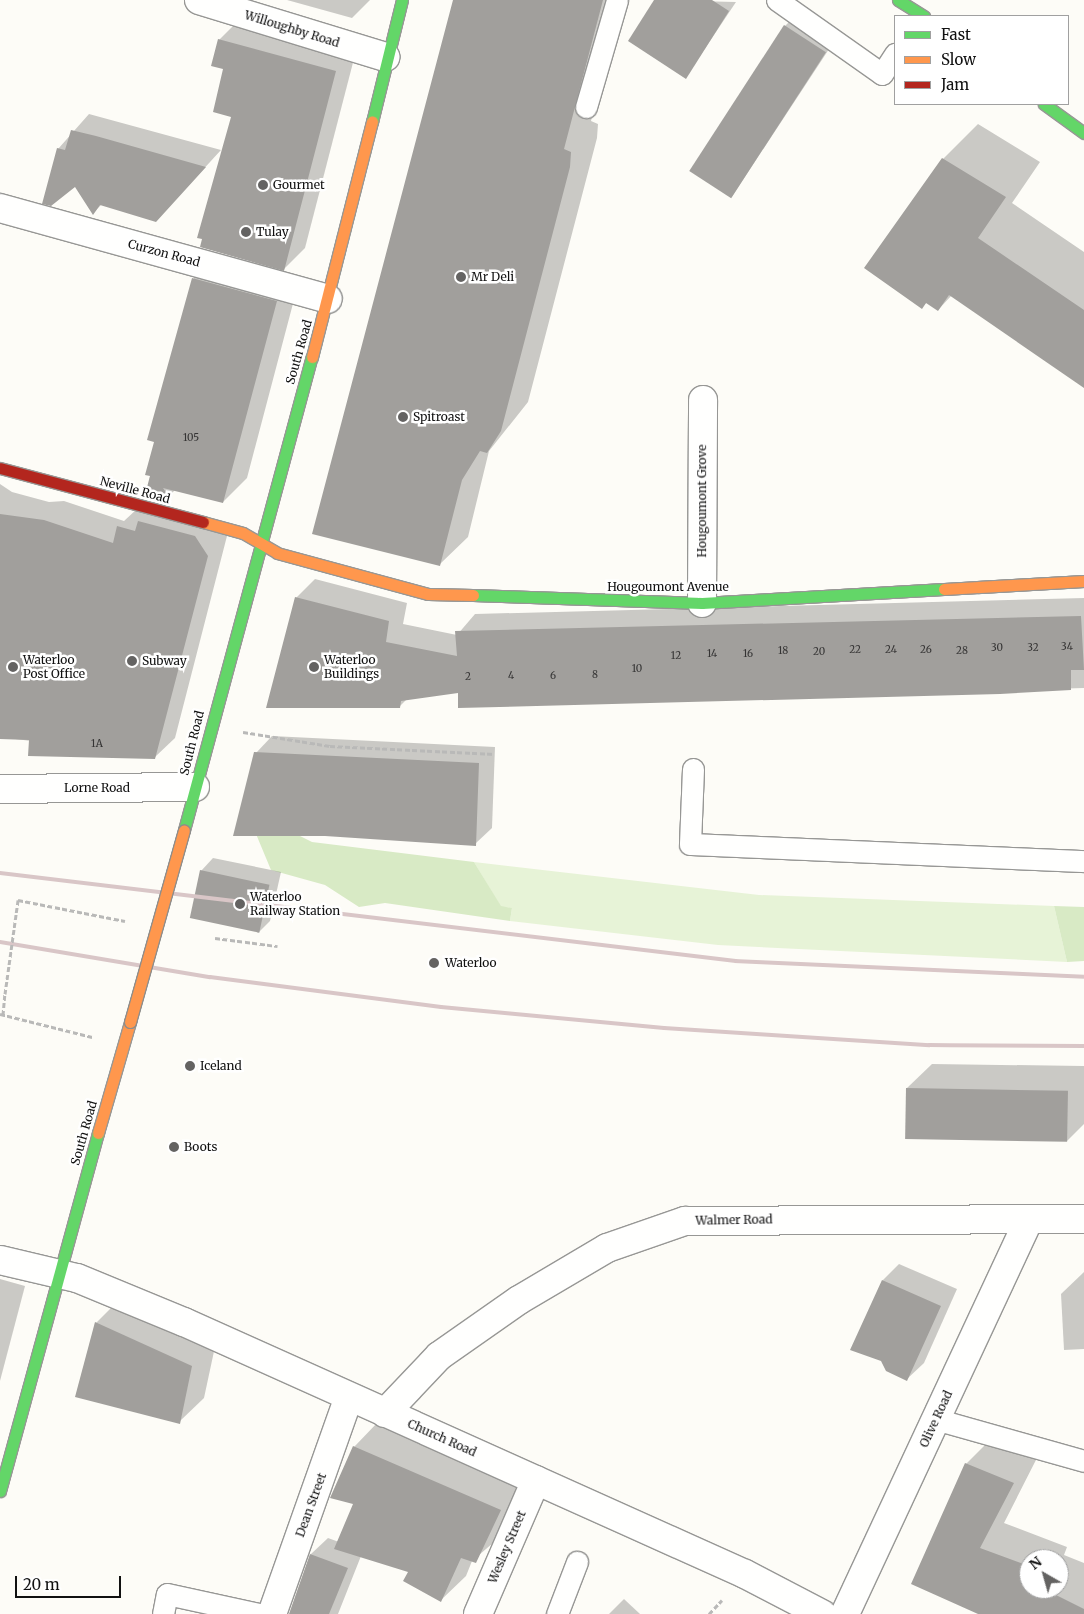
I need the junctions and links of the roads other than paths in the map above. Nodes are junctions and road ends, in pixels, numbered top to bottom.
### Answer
1 (199, 0) edge
2 (402, 0) edge
3 (616, 0) edge
4 (777, 0) edge
5 (898, 0) edge
6 (920, 15) edge
7 (894, 56) edge
8 (386, 57) junction
9 (1045, 105) edge
10 (586, 107) dead end
11 (1084, 133) edge
12 (0, 208) edge
13 (328, 299) junction
14 (703, 400) dead end
15 (0, 468) edge
16 (260, 544) junction
17 (1084, 581) edge
18 (702, 603) junction
19 (692, 769) dead end
20 (195, 787) junction
21 (0, 789) edge
22 (1084, 861) edge
23 (1084, 1220) edge
24 (1027, 1223) junction
25 (0, 1260) edge
26 (57, 1272) junction
27 (349, 1397) junction
28 (385, 1413) junction
29 (935, 1419) junction
30 (1084, 1461) edge
31 (536, 1480) junction
32 (0, 1491) edge
33 (577, 1562) dead end
34 (163, 1614) edge
35 (259, 1614) edge
36 (272, 1614) edge
37 (478, 1614) edge
38 (557, 1614) edge
39 (822, 1614) edge
40 (845, 1614) edge

1 - 8 street, Willoughby Road
2 - 8 main road, South Road
3 - 10 lane
4 - 7 lane
5 - 6 main road
8 - 13 main road, South Road
9 - 11 main road
12 - 13 street, Curzon Road
13 - 16 main road, South Road
14 - 18 street, Hougoumont Grove
15 - 16 main road, Neville Road
16 - 18 main road, Hougoumont Avenue
16 - 20 main road, South Road
17 - 18 main road, Hougoumont Avenue
19 - 22 lane
20 - 21 street, Lorne Road
20 - 26 main road, South Road, bridge
23 - 24 street, Walmer Road
24 - 28 street, Walmer Road
24 - 29 street, Olive Road
25 - 26 street, Church Road
26 - 27 street, Church Road
26 - 32 main road, South Road
27 - 28 street, Church Road
27 - 36 street, Dean Street
28 - 31 street, Church Road
29 - 30 lane
29 - 40 street, Olive Road
31 - 37 street, Wesley Street
31 - 39 street, Church Road
33 - 38 lane
34 - 35 lane

